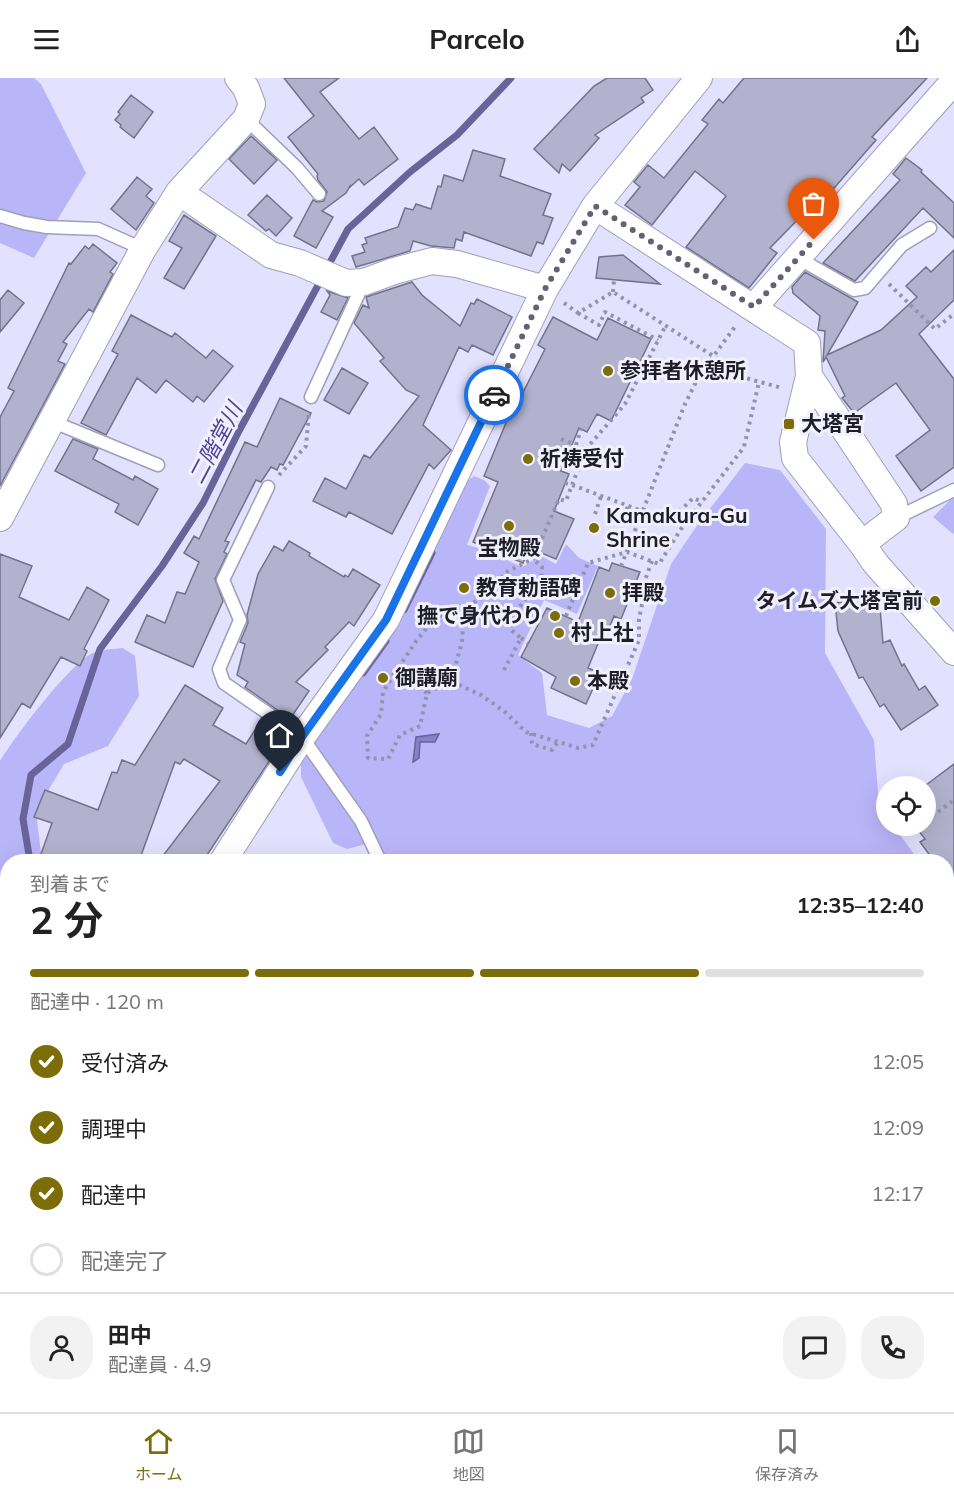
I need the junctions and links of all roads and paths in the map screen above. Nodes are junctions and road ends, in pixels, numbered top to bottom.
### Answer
1 (238, 78) edge
2 (699, 78) edge
3 (954, 81) edge
4 (246, 119) junction
5 (179, 192) junction
6 (319, 194) dead end
7 (595, 206) junction
8 (0, 216) edge
9 (930, 228) dead end
10 (143, 249) junction
11 (798, 258) junction
12 (878, 274) junction
13 (614, 280) dead end
14 (364, 282) junction
15 (613, 292) junction
16 (551, 294) junction
17 (754, 307) junction
18 (578, 313) junction
19 (954, 314) edge
20 (666, 325) junction
21 (658, 340) junction
22 (713, 357) junction
23 (809, 376) junction
24 (759, 382) junction
25 (786, 388) dead end
26 (311, 397) joint
27 (51, 421) junction
28 (581, 429) dead end
29 (561, 439) dead end
30 (576, 445) junction
31 (586, 449) junction
32 (158, 465) dead end
33 (565, 483) dead end
34 (572, 485) junction
35 (268, 487) joint
36 (954, 490) edge
37 (601, 496) junction
38 (703, 502) junction
39 (628, 506) junction
40 (642, 511) junction
41 (595, 514) dead end
42 (0, 518) edge
43 (896, 518) junction
44 (622, 524) dead end
45 (862, 544) junction
46 (627, 552) junction
47 (533, 560) junction
48 (652, 561) junction
49 (621, 566) dead end
50 (464, 608) junction
51 (566, 616) dead end
52 (522, 638) junction
53 (528, 644) dead end
54 (954, 652) edge
55 (504, 670) dead end
56 (394, 674) junction
57 (451, 681) junction
58 (427, 693) junction
59 (531, 733) junction
60 (302, 737) junction
61 (558, 742) junction
62 (954, 800) edge
63 (936, 814) edge
64 (227, 854) edge
65 (377, 854) edge

1 - 4 street
2 - 7 street
3 - 11 street
4 - 5 street
4 - 6 lane
5 - 10 street
5 - 14 street
7 - 16 street
7 - 17 street
8 - 10 lane
9 - 12 lane
10 - 27 street
11 - 12 lane
11 - 17 street
12 - 19 path
13 - 15 path
14 - 16 street
14 - 26 lane
15 - 18 path
15 - 20 path
16 - 18 path
16 - 60 street
17 - 22 path
17 - 23 street
18 - 21 path
20 - 21 path
20 - 22 path
21 - 31 path
22 - 24 path
22 - 40 path
23 - 43 street
23 - 45 street
24 - 25 path
24 - 38 path
26 - 35 path
27 - 32 lane
27 - 42 street
28 - 30 path
29 - 30 path
30 - 31 path
31 - 34 path
33 - 34 path
34 - 37 path
34 - 47 path
35 - 60 lane
36 - 43 lane
37 - 39 path
37 - 41 path
38 - 40 path
38 - 48 path
39 - 40 path
39 - 44 path
40 - 46 path
43 - 45 street
45 - 54 street
46 - 48 path
46 - 49 path
46 - 51 path
47 - 50 path
47 - 52 path
48 - 61 path
50 - 56 path
50 - 57 path
52 - 53 path
52 - 55 path
56 - 58 path
56 - 58 path
57 - 58 path
57 - 59 path
59 - 61 path
59 - 61 path
60 - 64 street
60 - 65 lane
62 - 63 path

